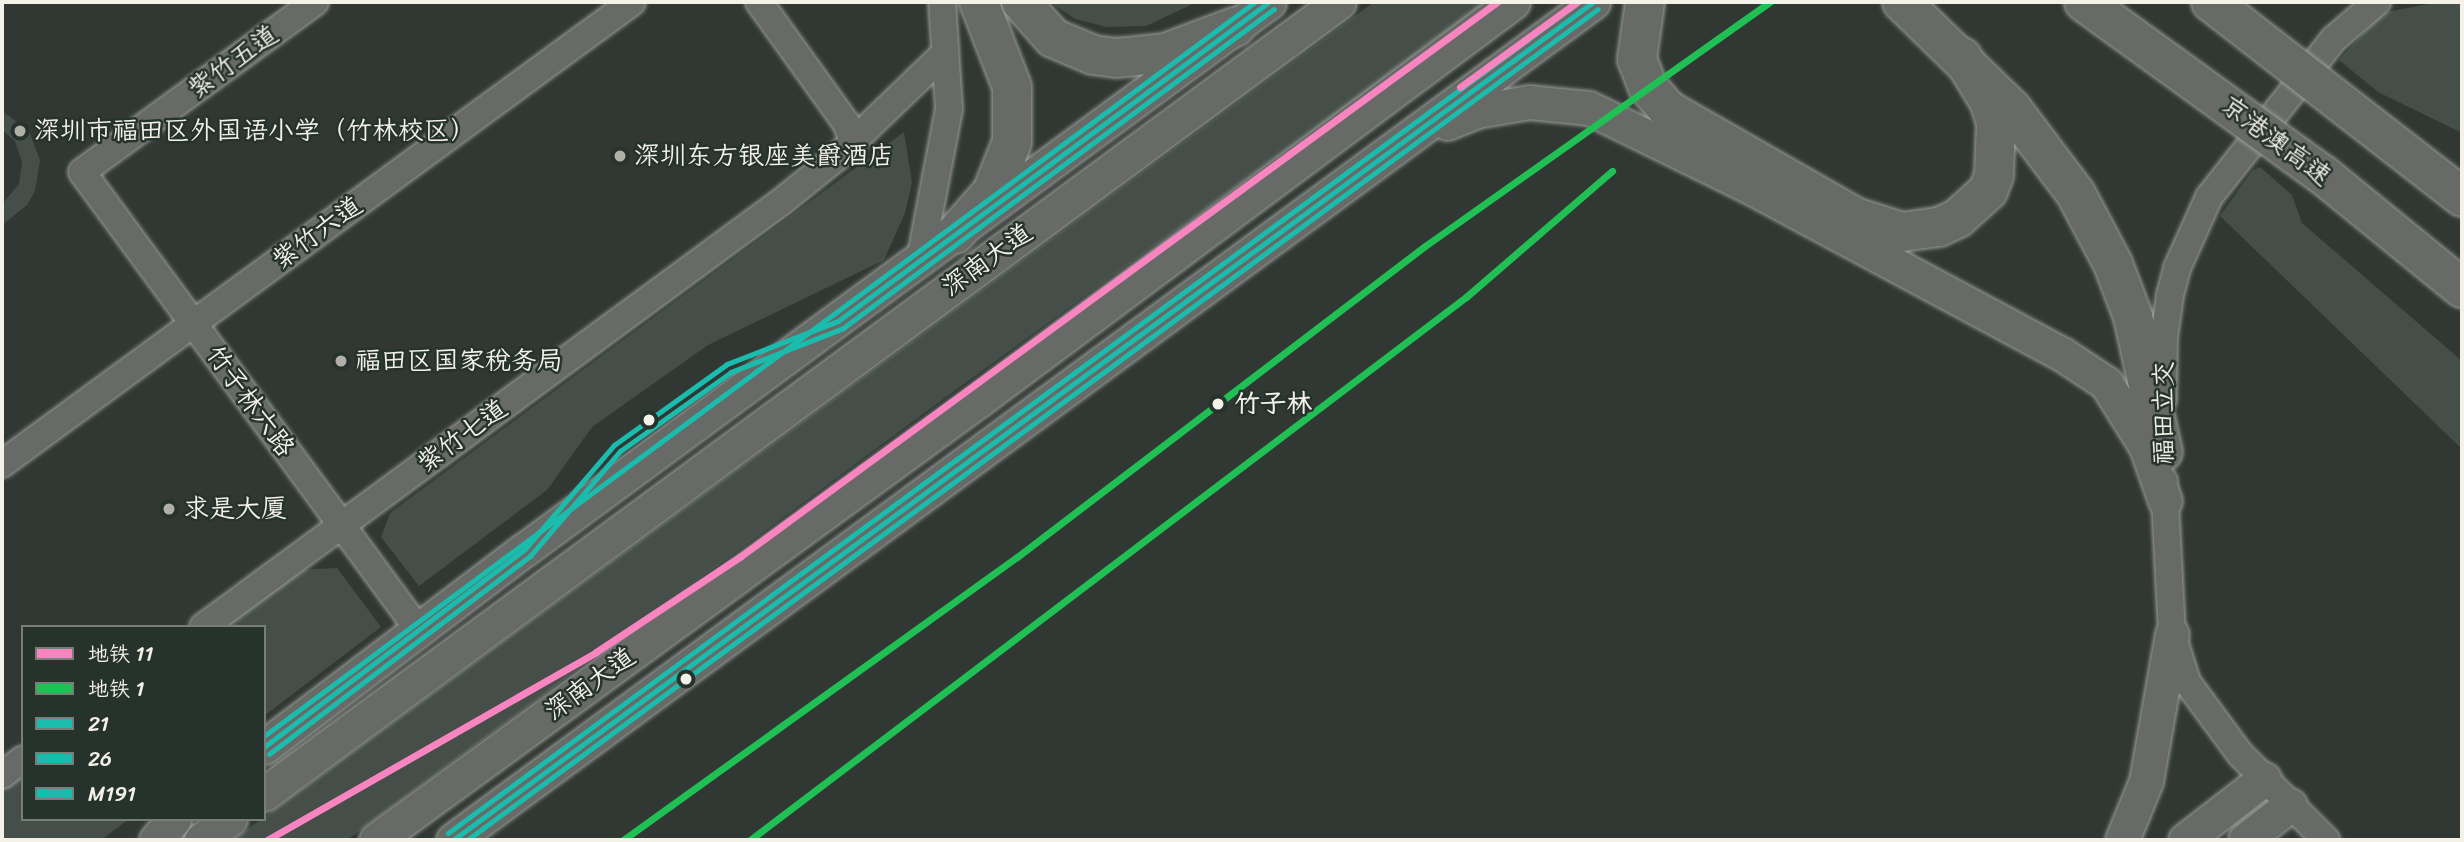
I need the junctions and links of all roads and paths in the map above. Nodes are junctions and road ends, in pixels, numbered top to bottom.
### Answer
1 (315, 2) edge
2 (632, 2) edge
3 (759, 2) edge
4 (942, 2) edge
5 (1269, 2) edge
6 (1339, 2) edge
7 (1514, 2) edge
8 (1593, 2) edge
9 (1646, 2) edge
10 (1902, 2) edge
11 (2084, 2) edge
12 (2211, 2) edge
13 (2377, 2) edge
14 (1022, 4) edge
15 (984, 15) edge
16 (1235, 27) junction
17 (945, 52) junction
18 (1962, 57) junction
19 (1656, 122) junction
20 (1154, 137) junction
21 (852, 140) junction
22 (1394, 149) junction
23 (82, 172) joint
24 (1762, 180) junction
25 (2462, 197) edge
26 (955, 234) junction
27 (920, 261) junction
28 (1236, 266) junction
29 (2462, 288) edge
30 (193, 323) junction
31 (979, 400) junction
32 (2163, 452) junction
33 (2, 464) edge
34 (2165, 501) junction
35 (341, 524) junction
36 (206, 625) edge
37 (418, 629) junction
38 (2172, 634) junction
39 (266, 745) edge
40 (21, 761) edge
41 (2, 775) edge
42 (2264, 779) junction
43 (266, 793) edge
44 (2290, 805) junction
45 (172, 821) edge
46 (227, 821) edge
47 (156, 840) edge
48 (201, 840) edge
49 (376, 840) edge
50 (453, 840) edge
51 (2122, 840) edge
52 (2185, 840) edge
53 (2245, 840) edge
54 (2326, 840) edge

1 - 23 street, 紫竹五道
2 - 30 street, 紫竹六道
3 - 21 street
4 - 17 street
5 - 16 main road
6 - 20 main road, 深南大道
7 - 31 main road, 深南大道
8 - 22 main road
9 - 19 highway
10 - 18 highway
11 - 29 highway, 京港澳高速, bridge
12 - 25 highway, bridge
13 - 32 street, 福田立交
14 - 16 highway
15 - 26 highway
16 - 20 main road
16 - 26 main road
17 - 21 street, 紫竹七道
17 - 27 street
18 - 24 highway
18 - 32 highway
19 - 22 main road
19 - 24 highway
20 - 43 main road, 深南大道
21 - 35 street, 紫竹七道
22 - 28 main road
23 - 30 street, 竹子林六路
24 - 34 main road
26 - 27 main road
27 - 37 main road
28 - 31 main road
28 - 50 main road
30 - 33 street, 紫竹六道
30 - 35 street, 竹子林六路
31 - 49 main road, 深南大道
32 - 34 street, 福田立交
34 - 38 street, 福田立交
35 - 36 street, 紫竹七道
35 - 37 street, 竹子林六路
37 - 39 main road
38 - 42 street, 福田立交
38 - 51 main road
40 - 41 street
42 - 44 street, 福田立交
42 - 52 main road
44 - 53 main road
44 - 54 street, 福田立交
45 - 47 main road
46 - 48 main road

